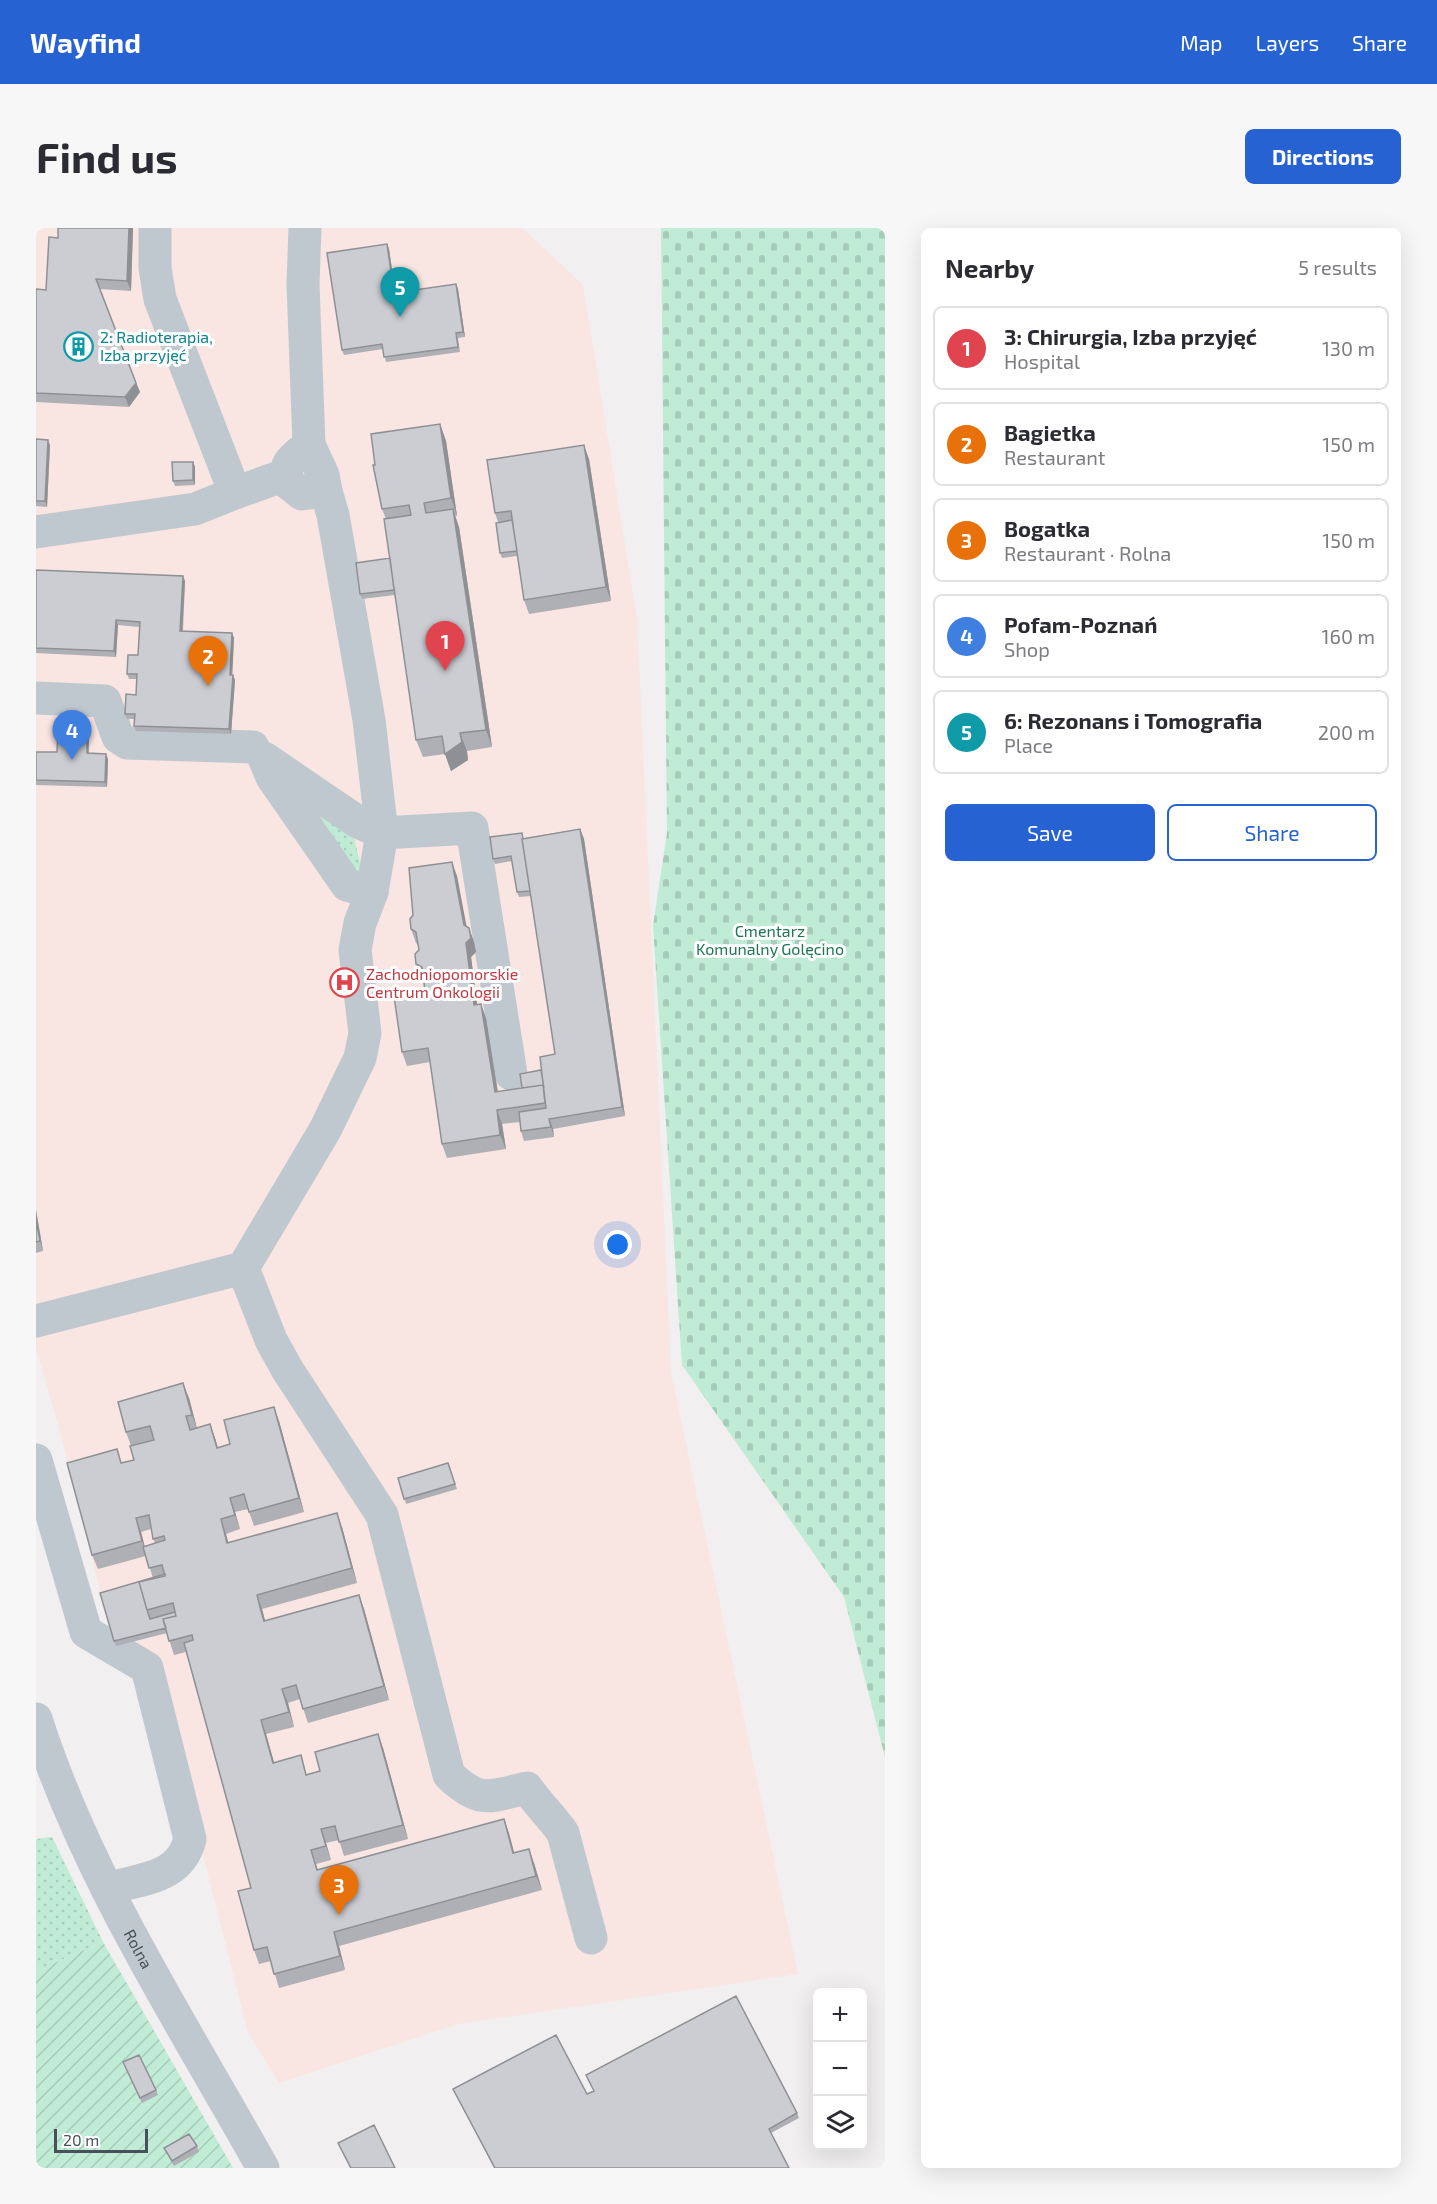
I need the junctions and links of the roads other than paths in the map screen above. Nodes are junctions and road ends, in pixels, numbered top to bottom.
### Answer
1 (155, 228) edge
2 (304, 228) edge
3 (309, 445) junction
4 (285, 475) junction
5 (326, 491) junction
6 (235, 493) junction
7 (36, 532) edge
8 (36, 698) edge
9 (253, 747) dead end
10 (382, 832) junction
11 (372, 892) junction
12 (511, 1074) dead end
13 (243, 1268) junction
14 (36, 1322) edge
15 (36, 1460) edge
16 (36, 1719) edge
17 (108, 1889) junction
18 (591, 1938) dead end
19 (263, 2168) edge

1 - 6 street
2 - 3 street
3 - 4 street
3 - 5 street
4 - 5 street
4 - 6 street
5 - 10 street
6 - 7 street
8 - 9 street
10 - 11 street
10 - 11 street
10 - 12 street
11 - 13 street
13 - 14 street
13 - 18 street
15 - 17 street
16 - 17 street, Rolna
17 - 19 street, Rolna

